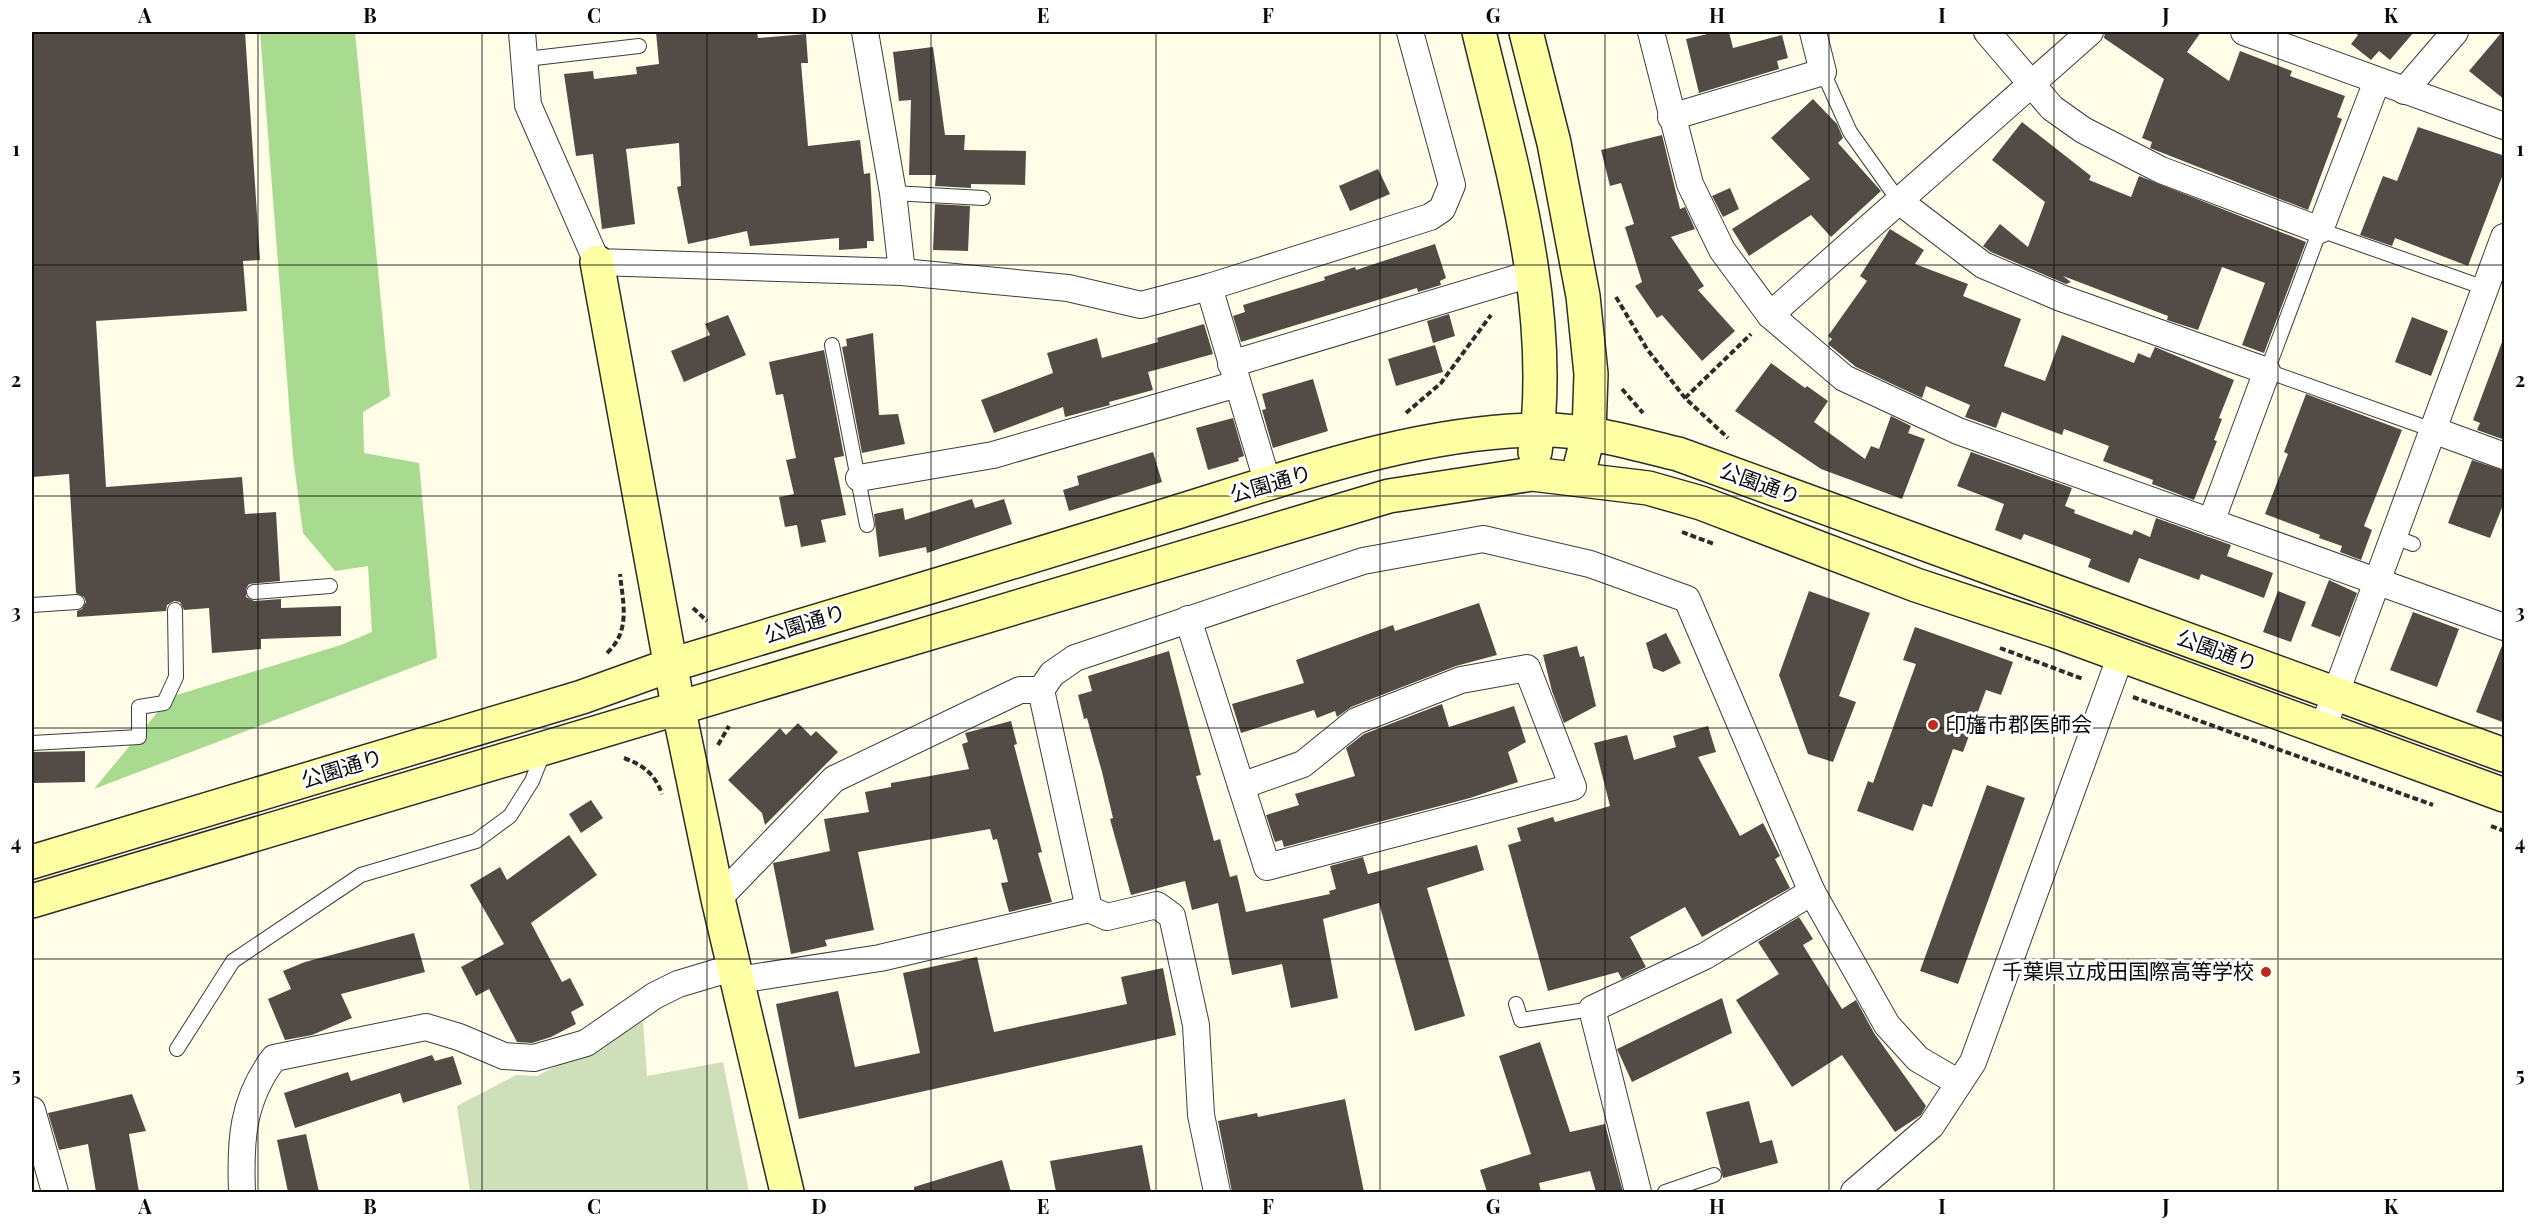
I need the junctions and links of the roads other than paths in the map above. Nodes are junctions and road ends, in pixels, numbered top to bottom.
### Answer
1 (522, 32) edge
2 (865, 32) edge
3 (1410, 32) edge
4 (1479, 32) edge
5 (1526, 32) edge
6 (1651, 32) edge
7 (1813, 32) edge
8 (1987, 32) edge
9 (2090, 32) edge
10 (2244, 32) edge
11 (2455, 32) edge
12 (639, 45) dead end
13 (526, 59) junction
14 (1823, 72) junction
15 (2377, 81) junction
16 (2031, 84) junction
17 (2404, 91) junction
18 (1671, 117) junction
19 (2505, 126) edge
20 (893, 193) junction
21 (983, 198) dead end
22 (1899, 201) junction
23 (2320, 230) junction
24 (2505, 237) edge
25 (597, 262) junction
26 (902, 272) junction
27 (1534, 273) junction
28 (1209, 287) junction
29 (2495, 292) edge
30 (1770, 315) junction
31 (832, 345) dead end
32 (2267, 371) junction
33 (1234, 374) junction
34 (1538, 430) junction
35 (2433, 430) junction
36 (1588, 432) junction
37 (2505, 456) edge
38 (1532, 474) junction
39 (859, 478) junction
40 (1577, 479) junction
41 (1268, 484) junction
42 (2211, 522) junction
43 (867, 525) dead end
44 (2377, 582) junction
45 (330, 586) dead end
46 (254, 592) dead end
47 (77, 602) dead end
48 (32, 604) edge
49 (175, 610) dead end
50 (1188, 619) junction
51 (2505, 627) edge
52 (2121, 655) junction
53 (671, 665) junction
54 (1041, 690) junction
55 (2336, 694) junction
56 (678, 706) junction
57 (2323, 728) junction
58 (32, 743) edge
59 (545, 749) junction
60 (2505, 755) edge
61 (1241, 786) junction
62 (2505, 795) edge
63 (32, 862) edge
64 (1812, 892) junction
65 (718, 899) junction
66 (32, 901) edge
67 (1089, 909) junction
68 (737, 974) junction
69 (1516, 1004) dead end
70 (1592, 1009) junction
71 (177, 1049) dead end
72 (1959, 1083) junction
73 (32, 1110) edge
74 (1714, 1175) dead end
75 (55, 1192) edge
76 (242, 1192) edge
77 (787, 1192) edge
78 (1217, 1192) edge
79 (1638, 1192) edge
80 (1665, 1192) edge
81 (1854, 1192) edge

1 - 13 street
2 - 20 street
3 - 28 street
4 - 27 street
5 - 36 street
6 - 18 street
7 - 14 street
8 - 16 street
9 - 16 street
10 - 15 street
11 - 17 street
12 - 13 lane
13 - 25 street
14 - 18 street
14 - 22 lane
15 - 17 street
15 - 23 street
16 - 22 street
16 - 23 street
17 - 19 street
18 - 30 street
20 - 21 lane
20 - 26 street
22 - 30 street
22 - 32 street
23 - 29 lane
23 - 32 lane
24 - 29 street
25 - 26 street
25 - 53 street
26 - 28 street
27 - 33 street
27 - 34 street
28 - 33 street
29 - 35 street
30 - 42 street
31 - 39 lane
32 - 35 lane
32 - 42 street
33 - 39 street
33 - 41 street
34 - 36 street, 公園通り
34 - 38 street
34 - 41 street, 公園通り
35 - 37 street
35 - 44 street
36 - 40 street
36 - 55 street, 公園通り
38 - 40 street, 公園通り
38 - 56 street, 公園通り
39 - 43 lane
40 - 52 street, 公園通り
41 - 53 street, 公園通り
42 - 44 street
44 - 51 street
44 - 55 street
45 - 46 lane
47 - 48 lane
49 - 58 lane
50 - 54 street
50 - 61 street
50 - 64 street
52 - 57 street, 公園通り
52 - 72 street
53 - 56 street
53 - 63 street, 公園通り
54 - 65 street
54 - 67 street
55 - 57 street
55 - 60 street, 公園通り
56 - 59 street, 公園通り
56 - 65 street
57 - 62 street, 公園通り
59 - 66 street, 公園通り
59 - 71 lane
61 - 61 street
64 - 70 street
64 - 72 street
65 - 68 street
67 - 68 street
67 - 78 street
68 - 76 street
68 - 77 street
69 - 70 lane
70 - 79 street
72 - 81 street
73 - 75 street
74 - 80 lane

